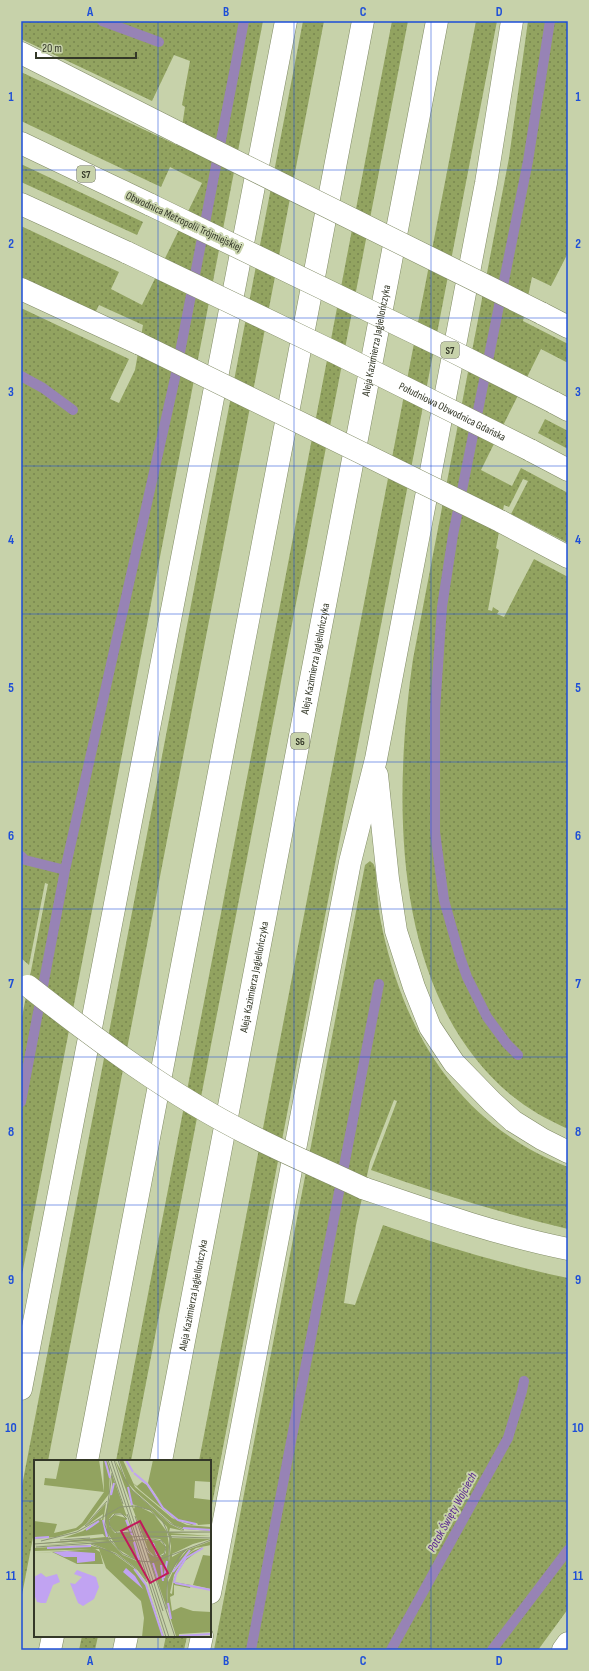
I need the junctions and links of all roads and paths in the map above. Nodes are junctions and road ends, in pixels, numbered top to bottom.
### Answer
1 (286, 21) edge
2 (363, 21) edge
3 (437, 21) edge
4 (512, 21) edge
5 (21, 53) edge
6 (21, 143) edge
7 (21, 204) edge
8 (21, 288) edge
9 (568, 327) edge
10 (561, 406) edge
11 (568, 470) edge
12 (568, 557) edge
13 (376, 759) junction
14 (24, 983) edge
15 (568, 1152) edge
16 (568, 1249) edge
17 (21, 1389) edge
18 (87, 1460) edge
19 (160, 1460) edge
20 (211, 1588) edge
21 (53, 1637) edge
22 (127, 1637) edge
23 (202, 1637) edge
24 (568, 1643) edge
25 (50, 1650) edge
26 (124, 1650) edge
27 (199, 1650) edge
28 (563, 1650) edge

1 - 17 highway
2 - 18 highway
3 - 19 highway, Aleja Kazimierza Jagiellończyka / S6
4 - 13 highway
5 - 9 highway, bridge
6 - 10 highway, Obwodnica Metropolii Trójmiejskiej / S7, bridge
7 - 11 highway, Południowa Obwodnica Gdańska, bridge
8 - 12 highway, bridge
13 - 15 highway
13 - 20 highway
14 - 16 highway, bridge
21 - 25 highway
22 - 26 highway
23 - 27 highway
24 - 28 highway

